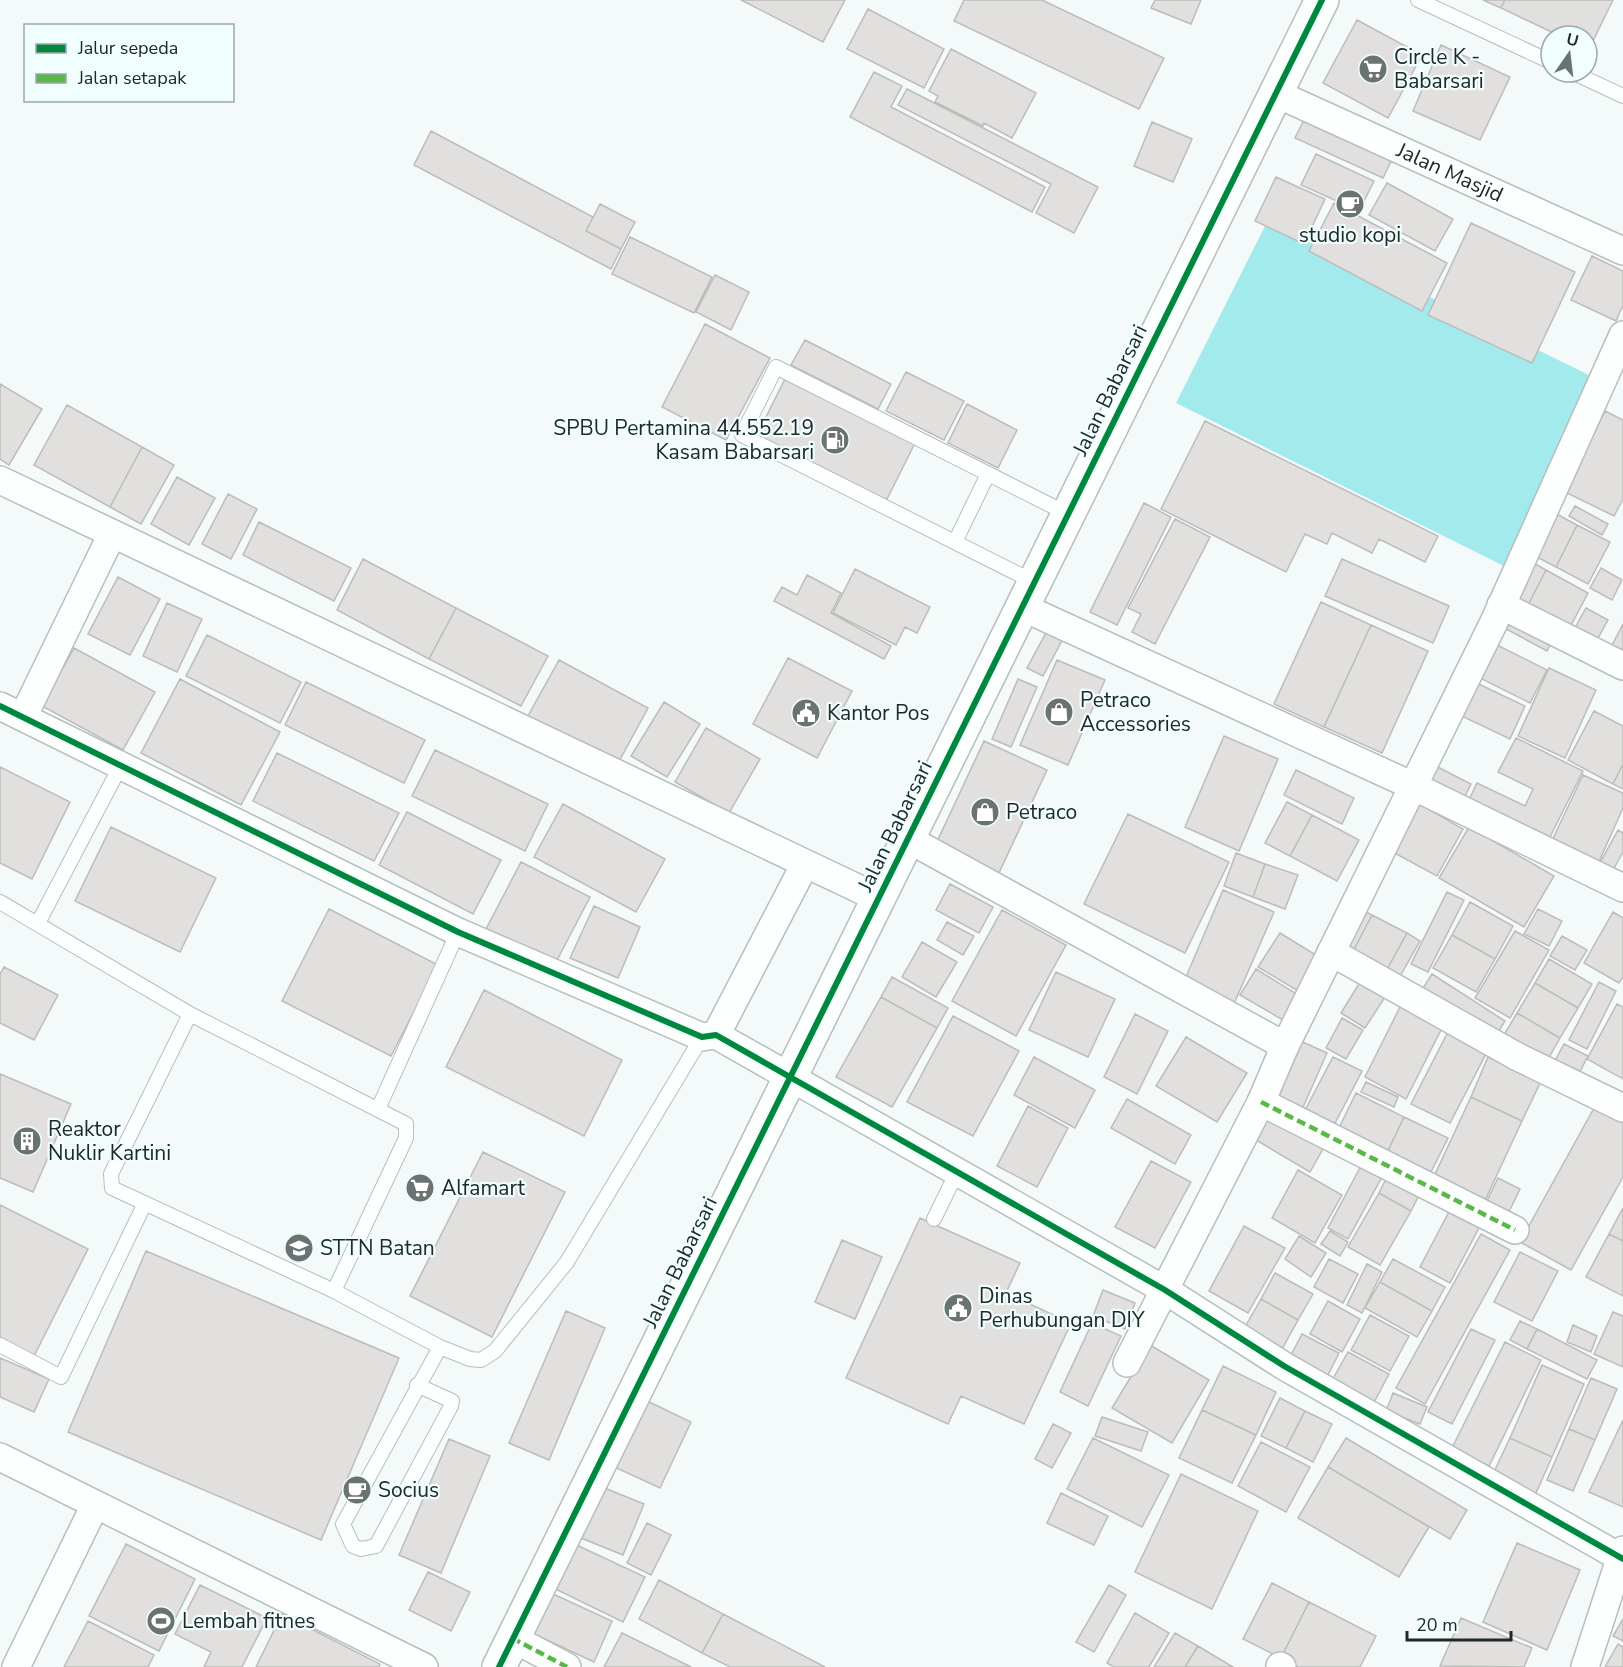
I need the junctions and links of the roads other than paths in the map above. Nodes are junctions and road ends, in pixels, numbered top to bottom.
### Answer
1 (1322, 0) edge
2 (1418, 0) edge
3 (1539, 56) edge
4 (1598, 84) edge
5 (1275, 93) junction
6 (1623, 96) edge
7 (1622, 249) edge
8 (1623, 335) edge
9 (988, 474) junction
10 (0, 480) edge
11 (1068, 514) junction
12 (112, 534) junction
13 (955, 542) junction
14 (1028, 594) junction
15 (1501, 605) junction
16 (1623, 666) edge
17 (12, 711) edge
18 (121, 765) junction
19 (1413, 786) junction
20 (908, 839) junction
21 (805, 864) junction
22 (1623, 888) edge
23 (878, 898) junction
24 (0, 902) edge
25 (38, 923) junction
26 (458, 932) junction
27 (1331, 952) junction
28 (190, 1014) junction
29 (709, 1036) junction
30 (1285, 1046) junction
31 (791, 1077) junction
32 (1261, 1102) junction
33 (1623, 1108) edge
34 (378, 1109) junction
35 (957, 1172) junction
36 (145, 1203) junction
37 (934, 1219) dead end
38 (1515, 1230) dead end
39 (1165, 1290) junction
40 (334, 1291) junction
41 (0, 1345) edge
42 (440, 1347) junction
43 (1127, 1363) dead end
44 (417, 1385) junction
45 (0, 1457) edge
46 (95, 1505) junction
47 (1622, 1555) edge
48 (506, 1653) edge
49 (16, 1667) edge
50 (424, 1667) edge
51 (567, 1667) edge
52 (1585, 1667) edge

1 - 5 street, Jalan Babarsari
2 - 3 lane
4 - 6 lane
5 - 7 street, Jalan Masjid
5 - 11 street, Jalan Babarsari
8 - 15 street
9 - 11 lane
9 - 13 lane
9 - 13 lane
10 - 12 street
11 - 14 street, Jalan Babarsari
12 - 17 street
12 - 21 street
13 - 14 lane
14 - 19 street
14 - 20 street, Jalan Babarsari
15 - 16 street
15 - 19 street
17 - 18 street
18 - 25 lane
18 - 26 street
19 - 22 street
19 - 27 street
20 - 23 street, Jalan Babarsari
20 - 30 street
21 - 23 street
21 - 29 street
23 - 31 street, Jalan Babarsari
24 - 25 lane
25 - 28 lane
26 - 29 street
26 - 34 lane
27 - 30 street
27 - 33 street
28 - 34 lane
28 - 36 lane
29 - 31 street
29 - 42 lane
30 - 32 street
31 - 35 street
31 - 48 street, Jalan Babarsari
32 - 38 street
32 - 39 street
34 - 40 lane
35 - 37 lane
35 - 39 street
36 - 40 lane
36 - 41 lane
39 - 43 street
39 - 47 street
40 - 42 lane
42 - 44 lane
44 - 44 lane
45 - 46 street
46 - 49 street
46 - 50 street
47 - 52 street
48 - 51 street

